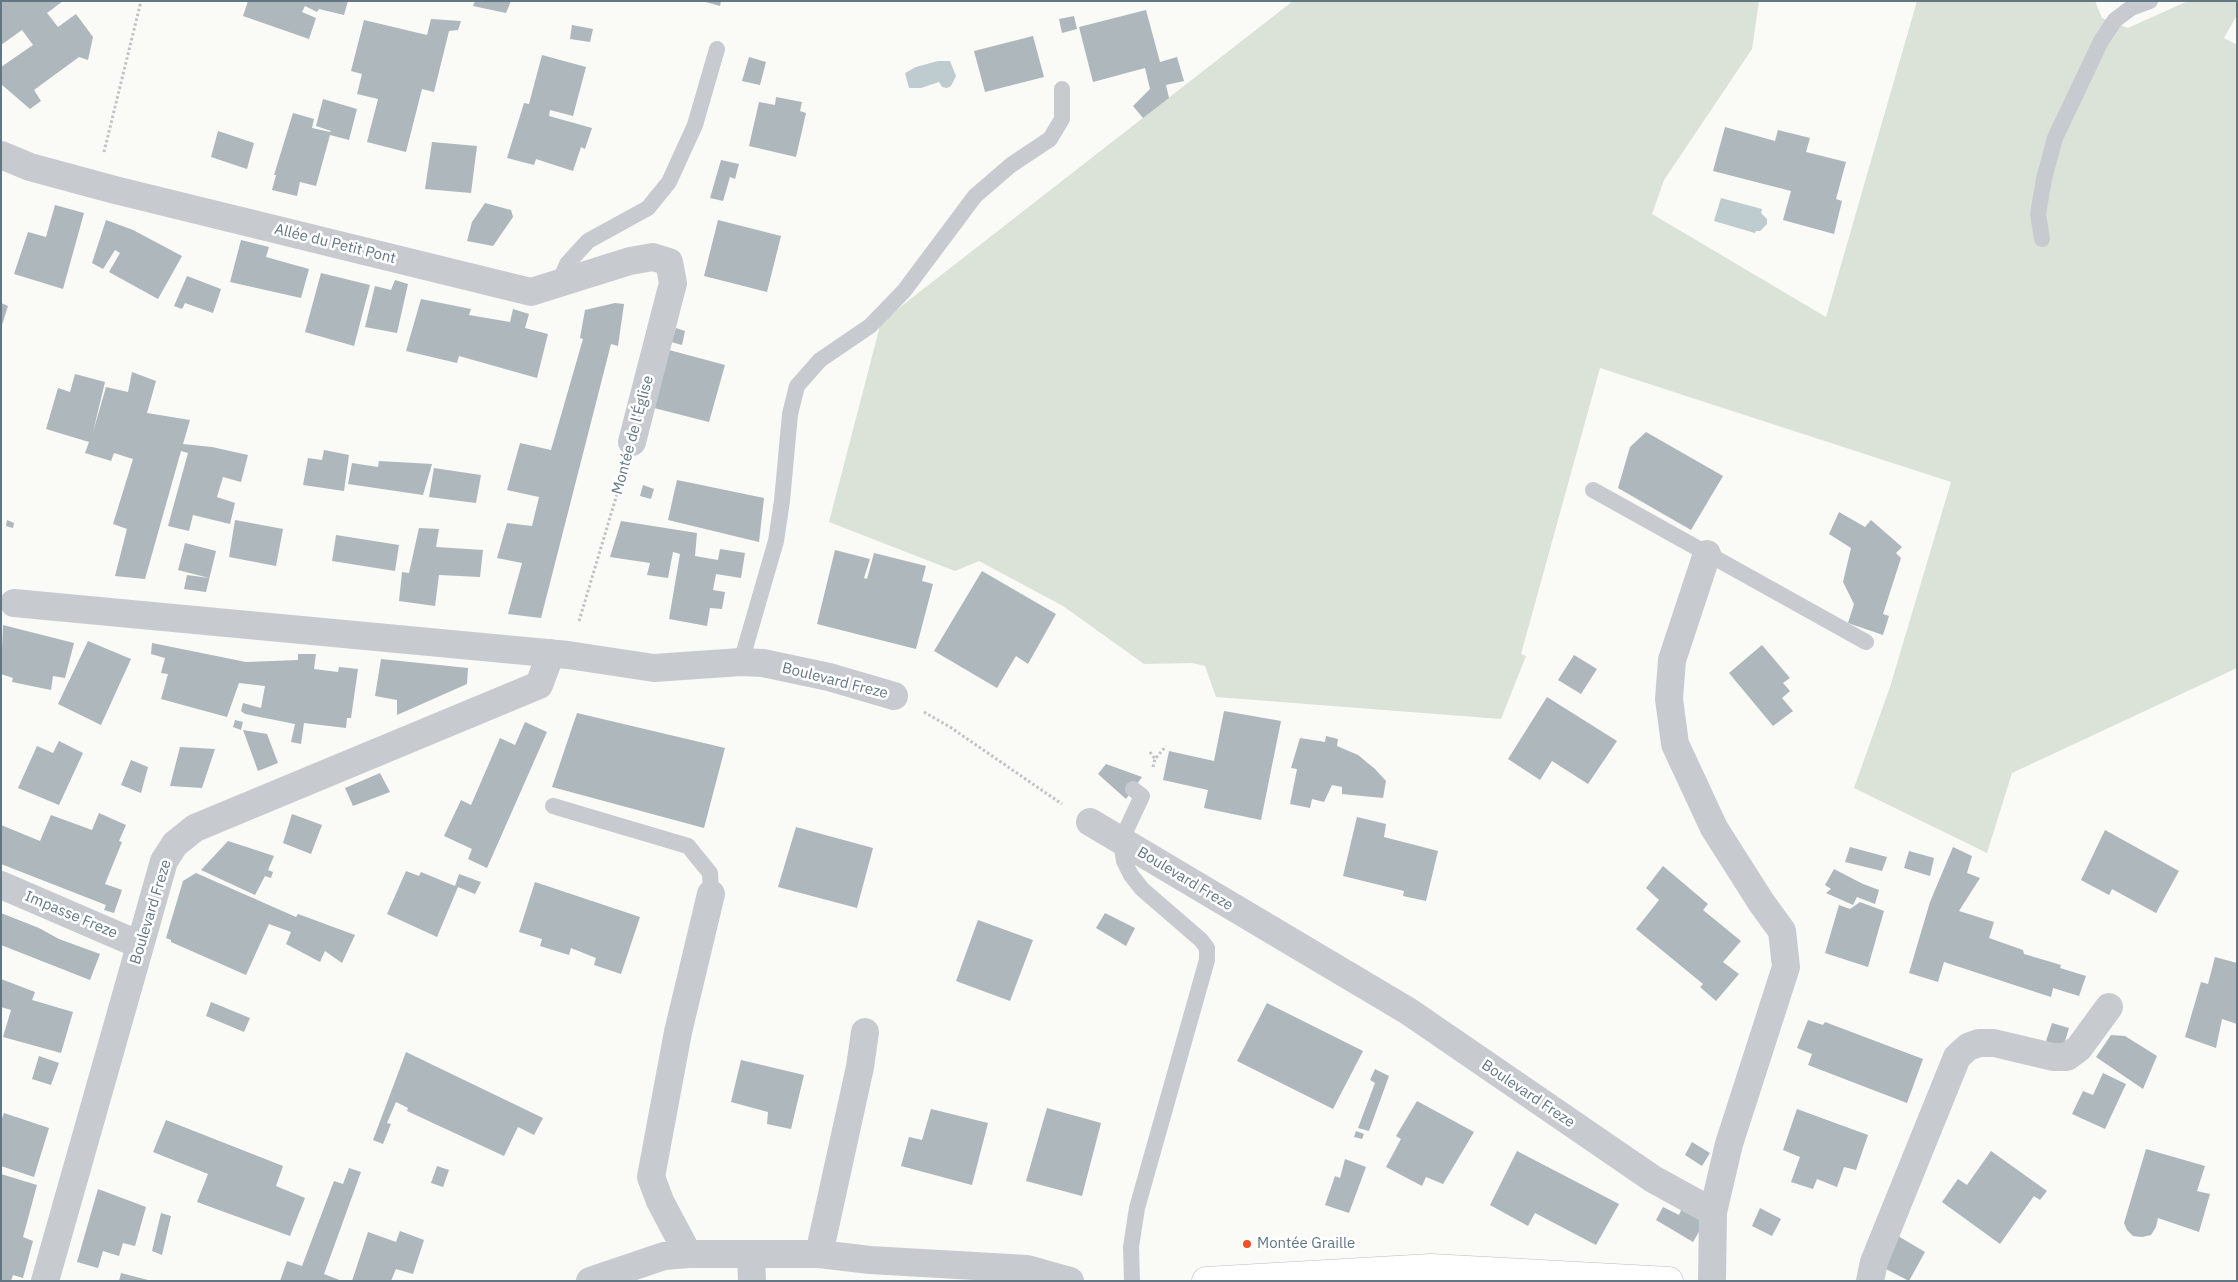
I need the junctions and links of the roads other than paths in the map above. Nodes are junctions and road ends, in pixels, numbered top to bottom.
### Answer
1 (2150, 1) edge
2 (717, 49) dead end
3 (1062, 89) dead end
4 (1, 155) edge
5 (2042, 238) dead end
6 (669, 262) joint
7 (559, 283) junction
8 (632, 442) road end
9 (1593, 490) dead end
10 (1707, 554) junction
11 (14, 603) dead end
12 (1866, 642) dead end
13 (551, 653) junction
14 (741, 662) junction
15 (894, 696) road end
16 (1133, 789) dead end
17 (553, 806) dead end
18 (1090, 822) road end
19 (1121, 841) junction
20 (1, 885) edge
21 (711, 894) joint
22 (140, 945) junction
23 (2110, 1007) dead end
24 (865, 1032) dead end
25 (1713, 1212) junction
26 (688, 1254) junction
27 (819, 1254) junction
28 (752, 1268) edge
29 (46, 1281) edge
30 (590, 1281) edge
31 (1070, 1281) edge
32 (1132, 1281) edge
33 (1206, 1281) edge
34 (1669, 1281) edge
35 (1712, 1281) edge
36 (1870, 1281) edge

1 - 5 lane
2 - 7 lane
3 - 14 lane
4 - 7 street, Allée du Petit Pont
6 - 7 street, Allée du Petit Pont
6 - 8 street, Montée de l'Église
9 - 10 lane
10 - 12 lane
10 - 25 street
11 - 13 street, Boulevard Freze
13 - 14 street, Boulevard Freze
13 - 22 street, Boulevard Freze
14 - 15 street, Boulevard Freze
16 - 19 lane
17 - 21 lane
18 - 19 street, Boulevard Freze
19 - 25 street, Boulevard Freze
19 - 32 lane
20 - 22 street, Impasse Freze
21 - 26 street
22 - 29 street, Boulevard Freze
23 - 36 street
24 - 27 street
25 - 35 street
26 - 28 street
26 - 30 street
27 - 28 street
27 - 31 street
33 - 34 main road

